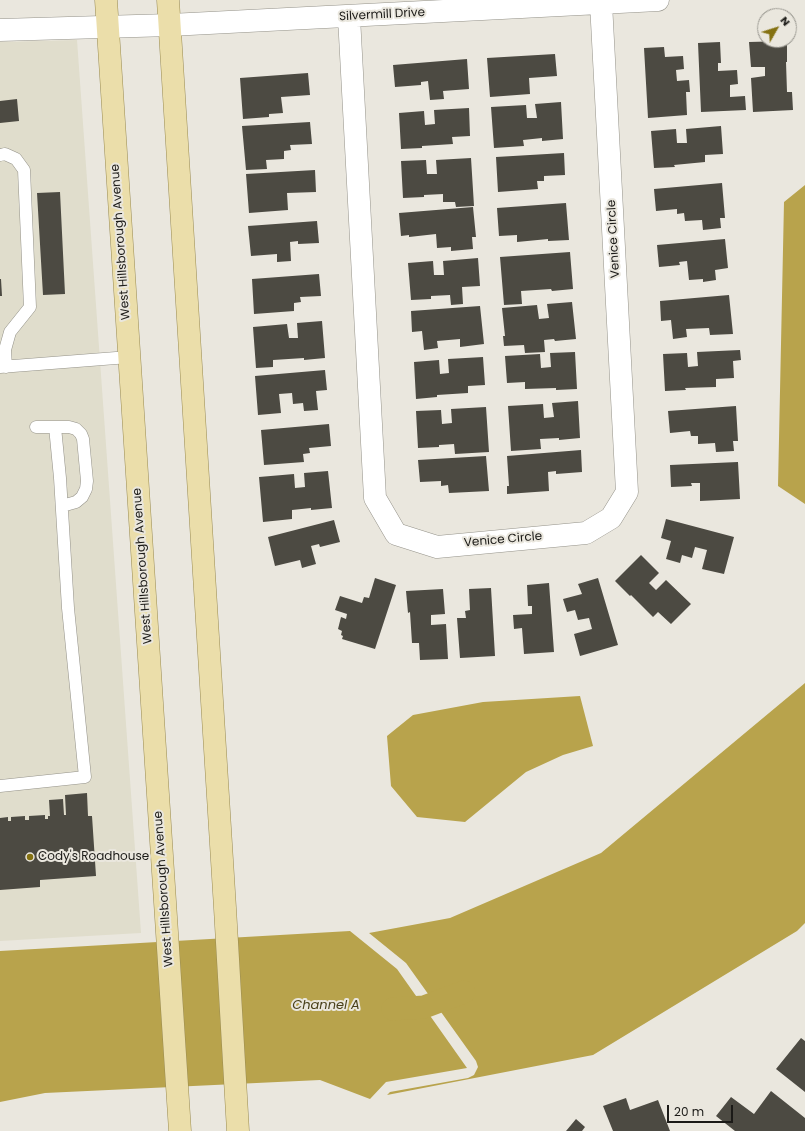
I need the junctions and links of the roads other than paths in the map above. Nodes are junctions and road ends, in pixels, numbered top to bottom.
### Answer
1 (106, 0) edge
2 (168, 0) edge
3 (658, 0) edge
4 (601, 3) junction
5 (448, 6) edge
6 (349, 17) junction
7 (170, 25) junction
8 (107, 27) junction
9 (0, 30) edge
10 (0, 155) edge
11 (129, 357) junction
12 (3, 367) edge
13 (36, 427) dead end
14 (55, 427) junction
15 (62, 506) junction
16 (0, 786) edge
17 (180, 1131) edge
18 (238, 1131) edge

1 - 8 main road, West Hillsborough Avenue
2 - 7 main road
3 - 4 street, Silvermill Drive
4 - 5 street, Silvermill Drive
4 - 6 street, Venice Circle
5 - 6 street, Silvermill Drive
6 - 7 street, Silvermill Drive
7 - 8 street, Silvermill Drive
7 - 18 main road
8 - 9 street, Silvermill Drive
8 - 11 main road, West Hillsborough Avenue
10 - 12 lane
11 - 12 lane
11 - 17 main road, West Hillsborough Avenue
13 - 14 lane
14 - 15 lane
14 - 15 lane
15 - 16 lane

